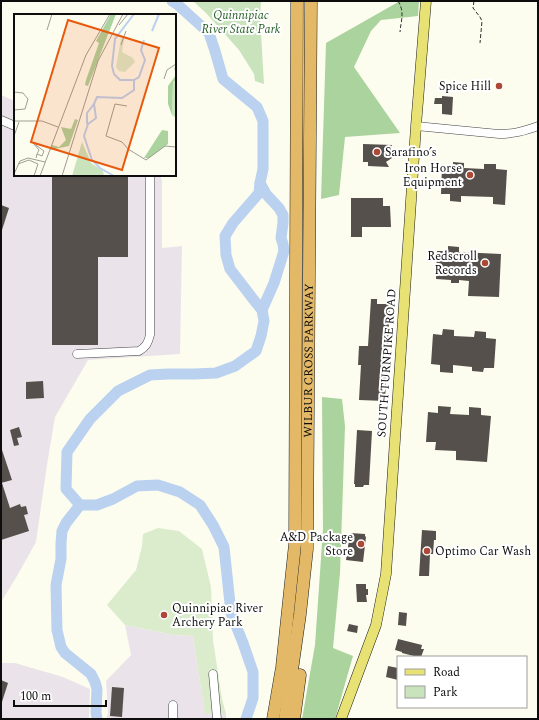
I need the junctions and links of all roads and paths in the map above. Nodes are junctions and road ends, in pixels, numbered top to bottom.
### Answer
1 (297, 1) edge
2 (311, 1) edge
3 (398, 1) edge
4 (426, 1) edge
5 (474, 1) edge
6 (400, 32) dead end
7 (480, 43) dead end
8 (1, 120) edge
9 (14, 126) edge
10 (416, 126) junction
11 (538, 126) edge
12 (150, 176) edge
13 (77, 354) dead end
14 (300, 614) junction
15 (213, 674) dead end
16 (173, 704) dead end
17 (173, 719) edge
18 (217, 719) edge
19 (273, 719) edge
20 (285, 719) edge
21 (294, 719) edge
22 (341, 719) edge

1 - 19 highway, WILBUR CROSS PARKWAY
2 - 14 highway, WILBUR CROSS PARKWAY
3 - 6 path
4 - 10 main road, SOUTH TURNPIKE ROAD
5 - 7 path
8 - 9 street
10 - 11 street
10 - 22 main road, SOUTH TURNPIKE ROAD
12 - 13 street
14 - 20 highway, WILBUR CROSS PARKWAY
14 - 21 highway
15 - 18 street
16 - 17 street

